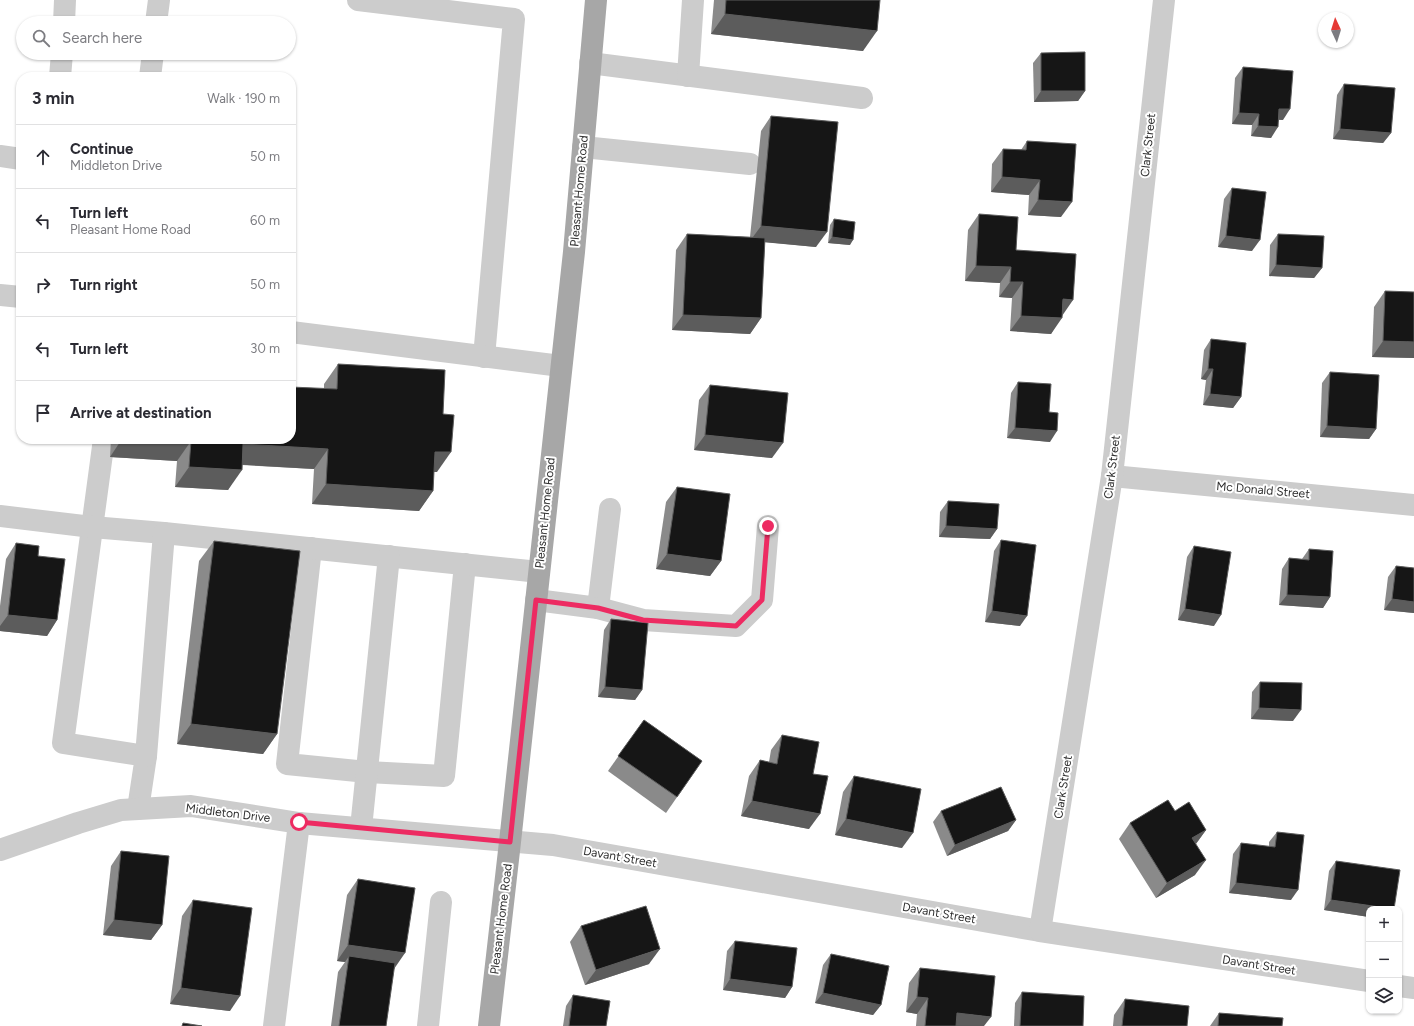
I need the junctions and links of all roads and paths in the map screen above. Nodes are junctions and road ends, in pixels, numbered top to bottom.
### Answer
1 (65, 0) edge
2 (159, 0) edge
3 (358, 0) edge
4 (596, 0) edge
5 (693, 0) edge
6 (1164, 0) edge
7 (64, 16) edge
8 (157, 16) edge
9 (61, 60) edge
10 (152, 60) edge
11 (590, 63) junction
12 (60, 72) edge
13 (151, 72) edge
14 (688, 76) junction
15 (862, 98) dead end
16 (583, 147) junction
17 (0, 156) edge
18 (16, 158) edge
19 (750, 164) dead end
20 (0, 295) edge
21 (16, 297) edge
22 (296, 333) edge
23 (484, 357) junction
24 (561, 366) junction
25 (103, 444) edge
26 (1112, 476) junction
27 (1414, 505) edge
28 (610, 509) dead end
29 (0, 516) edge
30 (768, 526) dead end
31 (92, 527) junction
32 (164, 533) junction
33 (311, 548) junction
34 (389, 556) junction
35 (465, 564) junction
36 (539, 572) junction
37 (536, 600) junction
38 (598, 608) junction
39 (146, 756) junction
40 (367, 772) junction
41 (138, 809) junction
42 (299, 822) junction
43 (361, 828) junction
44 (510, 842) junction
45 (0, 850) edge
46 (441, 902) dead end
47 (1040, 931) junction
48 (1366, 982) edge
49 (1402, 986) edge
50 (1414, 988) edge
51 (274, 1026) edge
52 (428, 1026) edge
53 (488, 1026) edge

1 - 7 street
2 - 8 street
3 - 23 street
4 - 11 main road, Pleasant Home Road
5 - 14 street
6 - 26 street, Clark Street
9 - 12 street
10 - 13 street
11 - 14 street
11 - 16 main road, Pleasant Home Road
14 - 15 street
16 - 19 street
16 - 24 main road, Pleasant Home Road
17 - 18 street
20 - 21 street
22 - 23 street
23 - 24 street
24 - 36 main road, Pleasant Home Road
25 - 31 street
26 - 27 street, Mc Donald Street
26 - 47 street, Clark Street
28 - 38 street
29 - 31 street
30 - 38 street
31 - 32 street
31 - 39 street
32 - 33 street
32 - 39 street
33 - 34 street
33 - 40 street
34 - 35 street
34 - 40 street
35 - 36 street
35 - 40 street
36 - 37 main road, Pleasant Home Road
37 - 38 street
37 - 44 main road, Pleasant Home Road
39 - 41 street
40 - 43 street
41 - 42 street, Middleton Drive
41 - 45 street, Middleton Drive
42 - 43 street, Middleton Drive
42 - 51 street
43 - 44 street, Middleton Drive
44 - 47 street, Davant Street
44 - 53 main road, Pleasant Home Road
46 - 52 street
47 - 48 street, Davant Street
49 - 50 street

